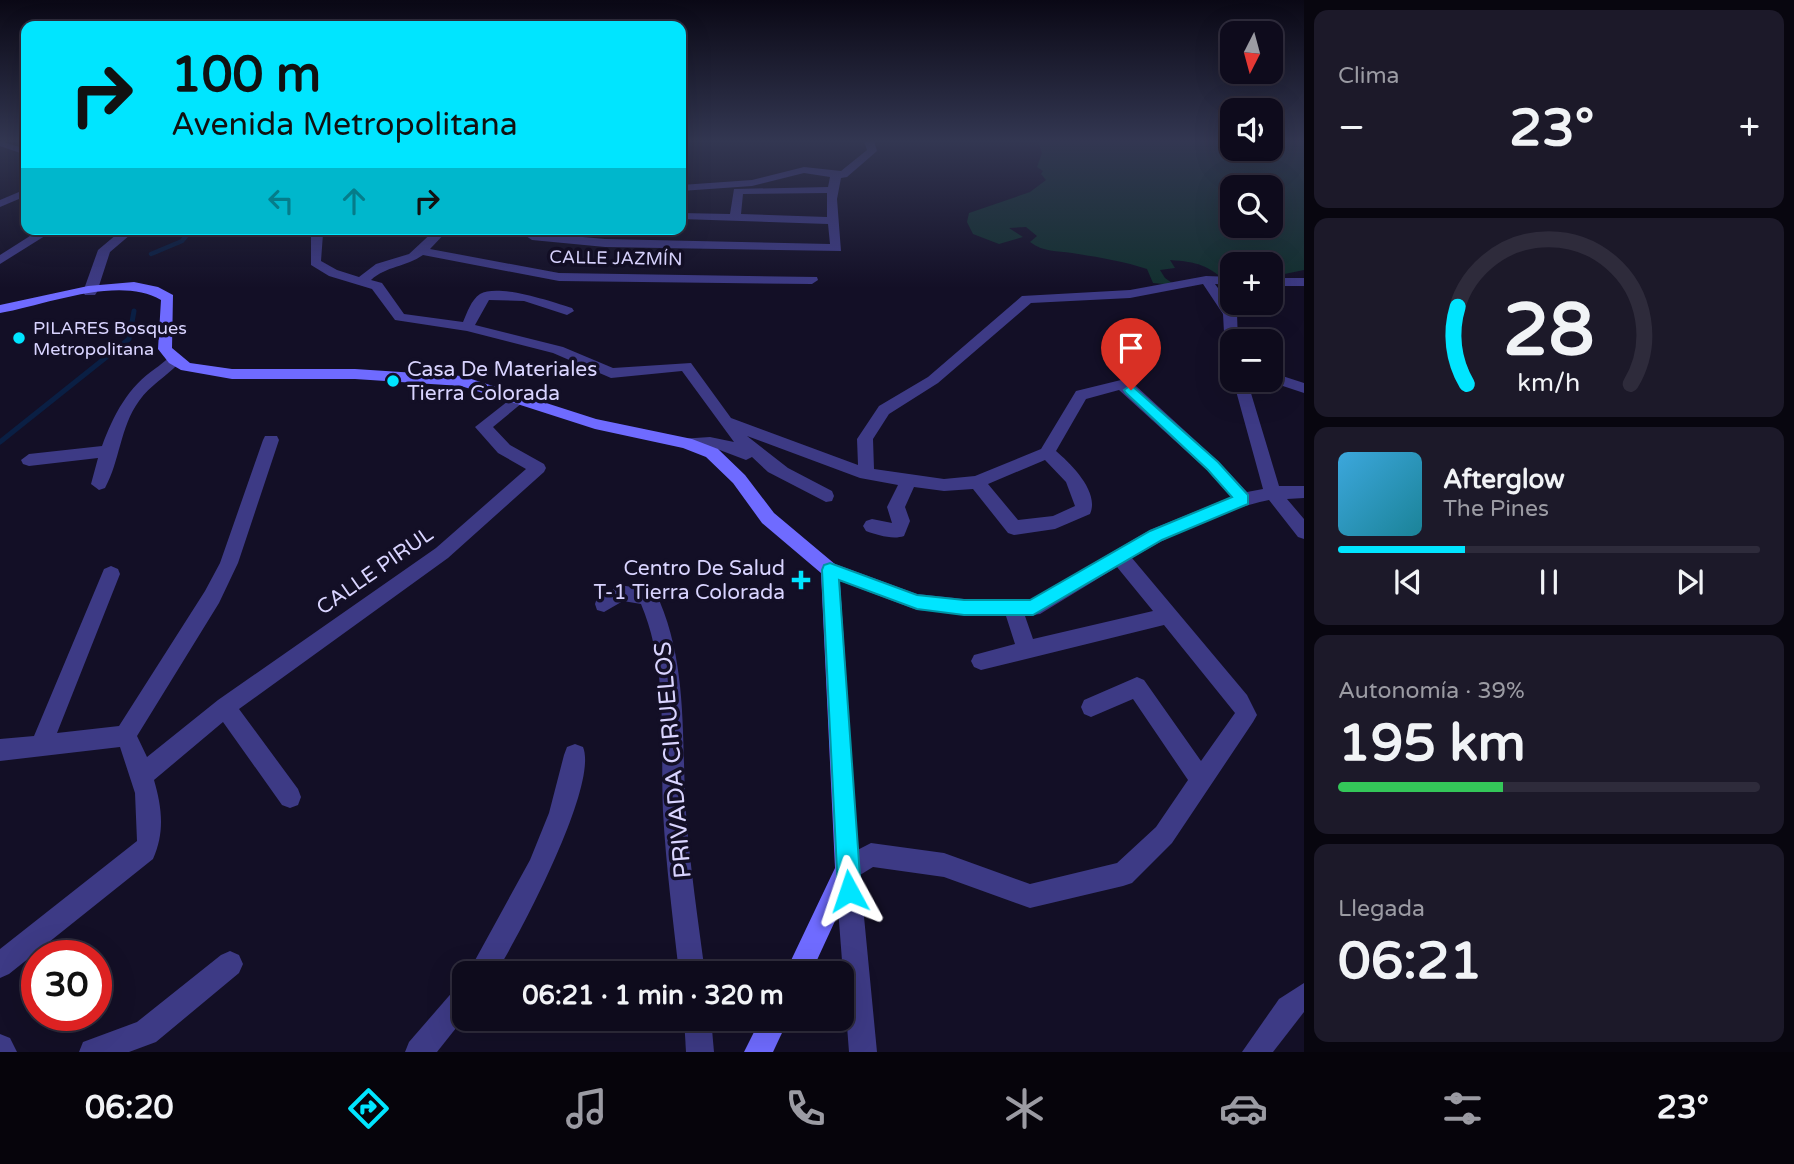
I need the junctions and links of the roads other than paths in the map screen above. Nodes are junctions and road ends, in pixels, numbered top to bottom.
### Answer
1 (743, 190) edge
2 (833, 190) edge
3 (21, 194) edge
4 (0, 204) edge
5 (686, 216) edge
6 (735, 218) junction
7 (834, 221) junction
8 (40, 235) edge
9 (123, 235) edge
10 (316, 235) edge
11 (437, 235) edge
12 (532, 235) edge
13 (608, 235) edge
14 (605, 243) junction
15 (420, 251) junction
16 (0, 260) edge
17 (812, 280) dead end
18 (1206, 280) junction
19 (362, 281) junction
20 (1220, 281) edge
21 (1283, 282) edge
22 (1304, 282) edge
23 (90, 292) junction
24 (0, 309) edge
25 (567, 311) dead end
26 (467, 327) junction
27 (1231, 329) edge
28 (174, 360) junction
29 (1283, 381) edge
30 (1304, 388) edge
31 (1244, 392) edge
32 (517, 399) junction
33 (726, 422) junction
34 (271, 440) dead end
35 (686, 443) junction
36 (107, 451) junction
37 (1047, 453) junction
38 (29, 460) dead end
39 (783, 473) junction
40 (866, 474) junction
41 (909, 480) junction
42 (977, 482) junction
43 (99, 484) dead end
44 (1304, 492) edge
45 (1273, 493) junction
46 (826, 496) dead end
47 (1243, 499) junction
48 (872, 526) dead end
49 (1304, 532) edge
50 (1120, 557) junction
51 (830, 570) junction
52 (111, 574) dead end
53 (604, 604) dead end
54 (1013, 609) junction
55 (1170, 615) junction
56 (1027, 650) junction
57 (981, 661) dead end
58 (225, 707) junction
59 (1091, 707) dead end
60 (125, 736) junction
61 (42, 743) junction
62 (0, 750) edge
63 (575, 755) dead end
64 (143, 775) junction
65 (1201, 780) junction
66 (290, 797) dead end
67 (847, 869) junction
68 (488, 961) edge
69 (691, 961) edge
70 (804, 961) edge
71 (230, 964) dead end
72 (0, 965) edge
73 (1304, 996) edge
74 (452, 1012) edge
75 (698, 1031) edge
76 (769, 1031) edge
77 (93, 1052) edge
78 (419, 1052) edge
79 (700, 1052) edge
80 (758, 1052) edge
81 (863, 1052) edge
82 (1256, 1052) edge

1 - 6 street
2 - 7 street
3 - 4 street
5 - 6 street
6 - 7 street
7 - 14 street
8 - 16 street
9 - 23 street
10 - 19 street
11 - 15 street
12 - 14 street
13 - 14 street
15 - 17 street, CALLE JAZMÍN
15 - 19 street
18 - 20 street
18 - 27 street
18 - 40 street
19 - 26 street
21 - 22 street
23 - 24 street
23 - 28 street
25 - 26 street
26 - 33 street
28 - 32 street
28 - 36 street
29 - 30 street
31 - 45 street
32 - 35 street
32 - 58 street, CALLE PIRUL
33 - 39 street
33 - 40 street
34 - 60 street
35 - 39 street
35 - 51 street
36 - 38 street
36 - 43 street
37 - 42 street
37 - 42 street
37 - 47 street
39 - 46 street
40 - 41 street
41 - 42 street
41 - 48 street
44 - 45 street
45 - 47 street
45 - 49 street
47 - 50 street
50 - 54 street
50 - 55 street
51 - 54 street
51 - 67 street
52 - 61 street
53 - 69 street, PRIVADA CIRUELOS
54 - 56 street
55 - 56 street
55 - 65 street
56 - 57 street
58 - 64 street, CALLE PIRUL
58 - 66 street
59 - 65 street
60 - 61 street
60 - 64 street
61 - 62 street
63 - 68 street
64 - 72 street
65 - 67 street
67 - 70 street
67 - 81 street
71 - 77 street
73 - 82 street
74 - 78 street
75 - 79 street
76 - 80 street

